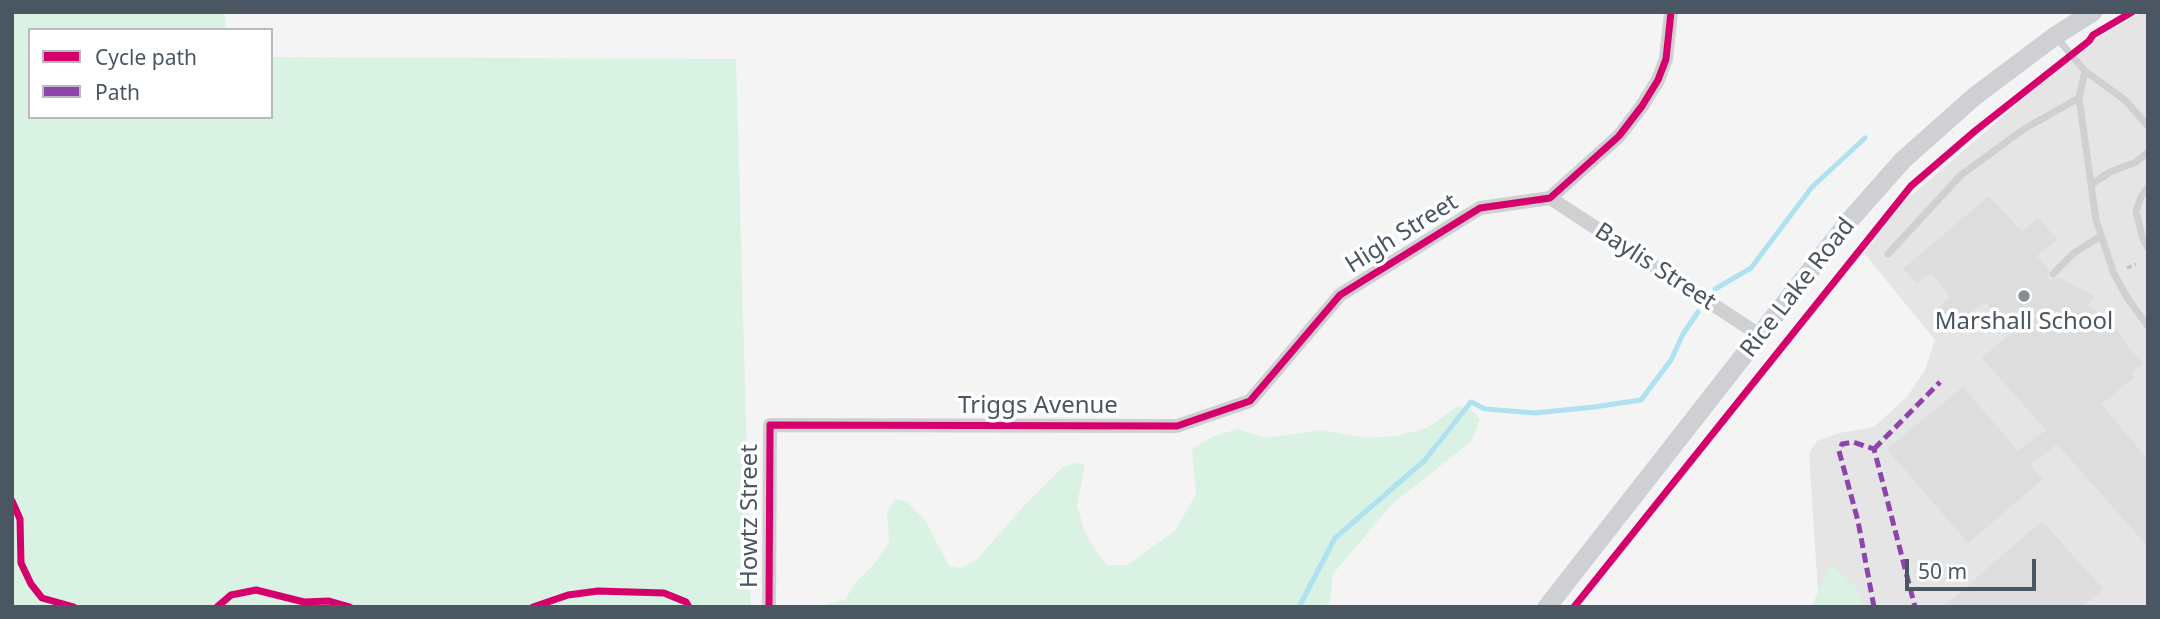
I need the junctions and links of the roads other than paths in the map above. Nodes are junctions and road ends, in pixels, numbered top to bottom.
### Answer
1 (1671, 12) edge
2 (2093, 12) edge
3 (2055, 36) junction
4 (2085, 72) junction
5 (2079, 98) junction
6 (2148, 126) edge
7 (2148, 152) edge
8 (2092, 184) junction
9 (2148, 187) edge
10 (1550, 198) junction
11 (2101, 236) junction
12 (2148, 248) edge
13 (1888, 254) dead end
14 (2053, 274) dead end
15 (2148, 326) edge
16 (1761, 336) junction
17 (1282, 361) joint
18 (770, 425) joint
19 (769, 607) edge
20 (1547, 607) edge

1 - 10 street
2 - 3 main road, Rice Lake Road
3 - 4 lane
3 - 16 main road, Rice Lake Road
4 - 5 lane
4 - 6 lane
5 - 8 lane
5 - 13 lane
7 - 8 lane
8 - 11 lane
9 - 12 lane
10 - 16 street, Baylis Street
10 - 17 street, High Street
11 - 14 lane
11 - 15 lane
16 - 20 main road, Rice Lake Road
17 - 18 street, Triggs Avenue
18 - 19 street, Howtz Street

